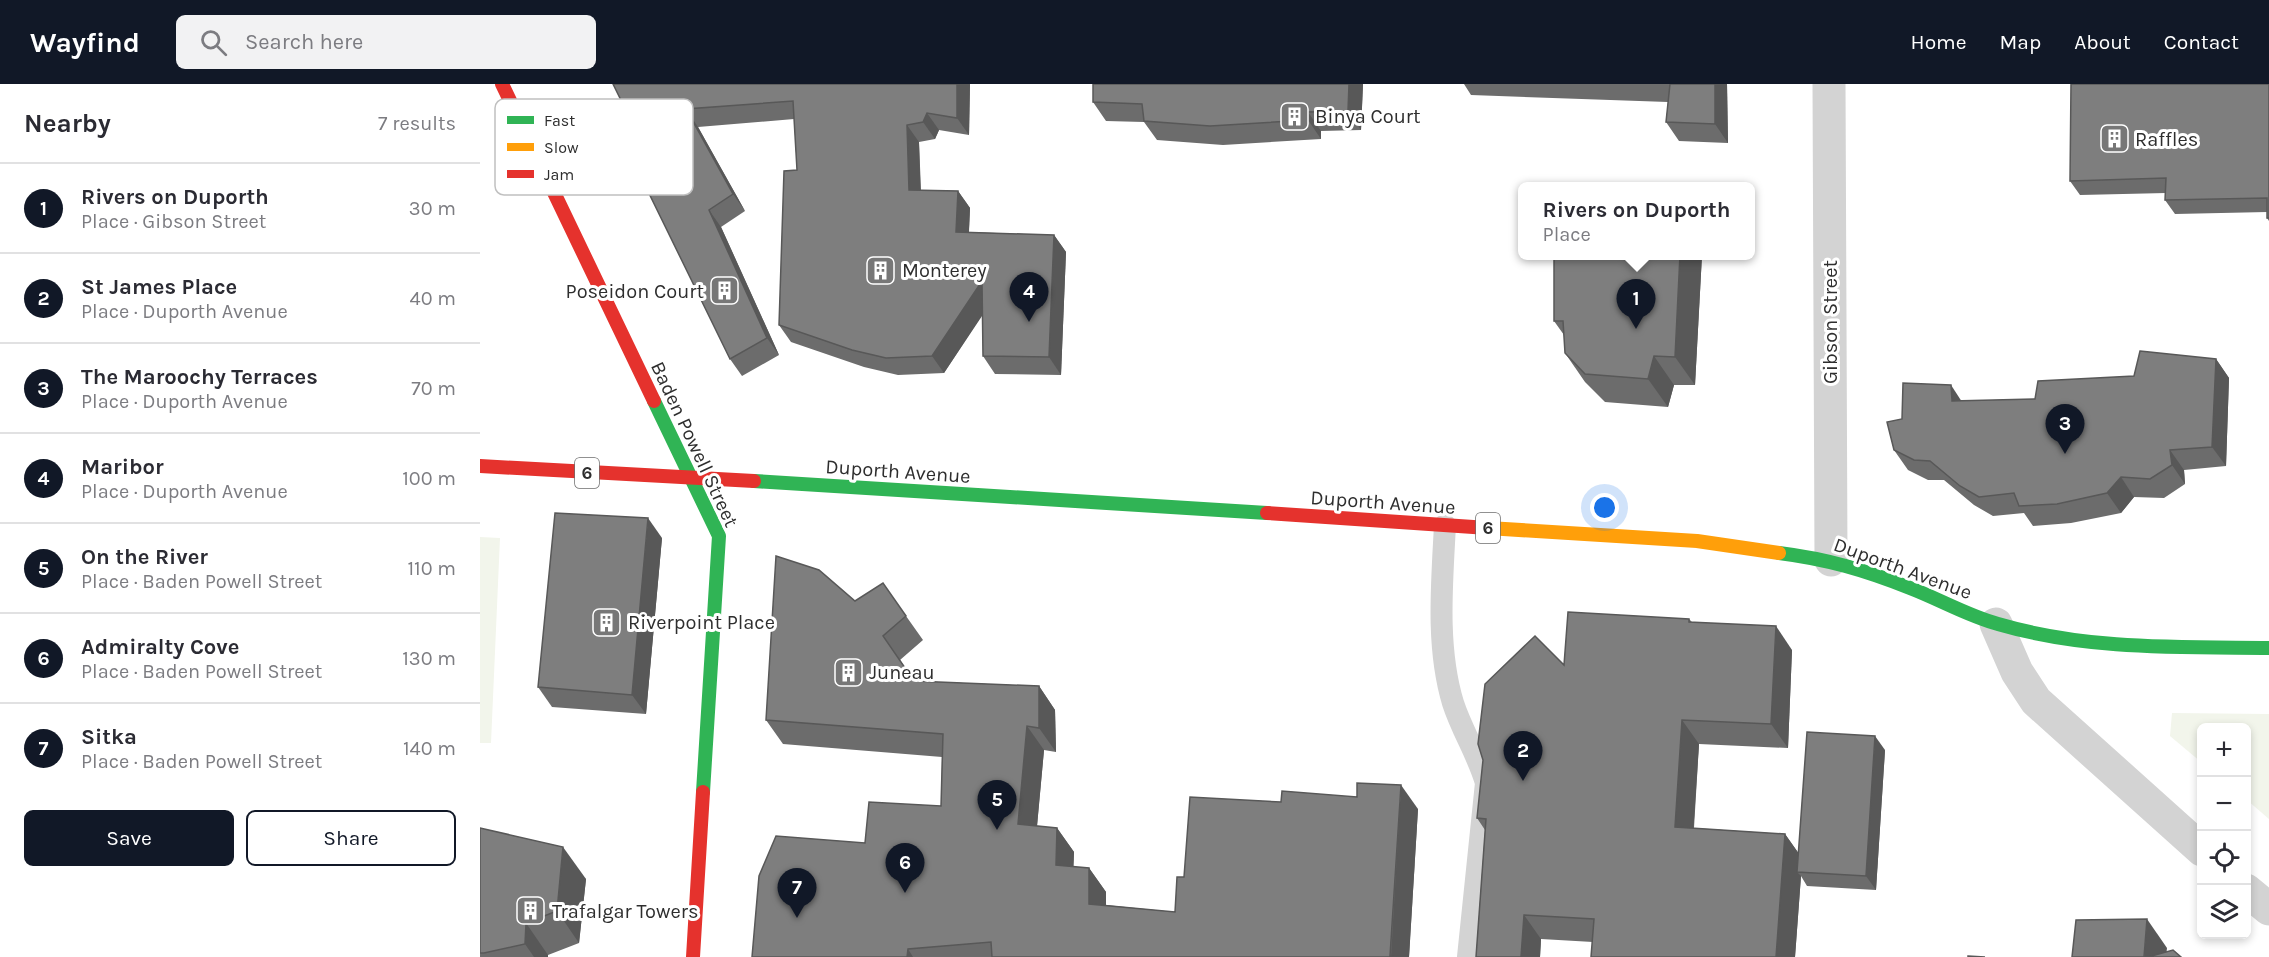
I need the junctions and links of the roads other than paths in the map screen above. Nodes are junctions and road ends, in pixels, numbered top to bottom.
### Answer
1 (502, 84) edge
2 (1829, 84) edge
3 (509, 99) edge
4 (556, 195) edge
5 (480, 466) edge
6 (694, 478) junction
7 (1445, 525) junction
8 (1831, 560) junction
9 (1996, 624) junction
10 (2269, 648) edge
11 (2197, 846) edge
12 (2251, 893) edge
13 (2269, 909) edge
14 (693, 957) edge
15 (1468, 957) edge

1 - 3 main road, Baden Powell Street
2 - 8 street, Gibson Street
4 - 6 main road, Baden Powell Street
5 - 6 main road, Duporth Avenue / 6
6 - 7 main road, Duporth Avenue / 6
6 - 14 main road, Baden Powell Street
7 - 8 main road, Duporth Avenue / 6
7 - 15 lane
8 - 9 main road, Duporth Avenue / 6
9 - 10 main road, Duporth Avenue / 6
9 - 11 street
12 - 13 street

